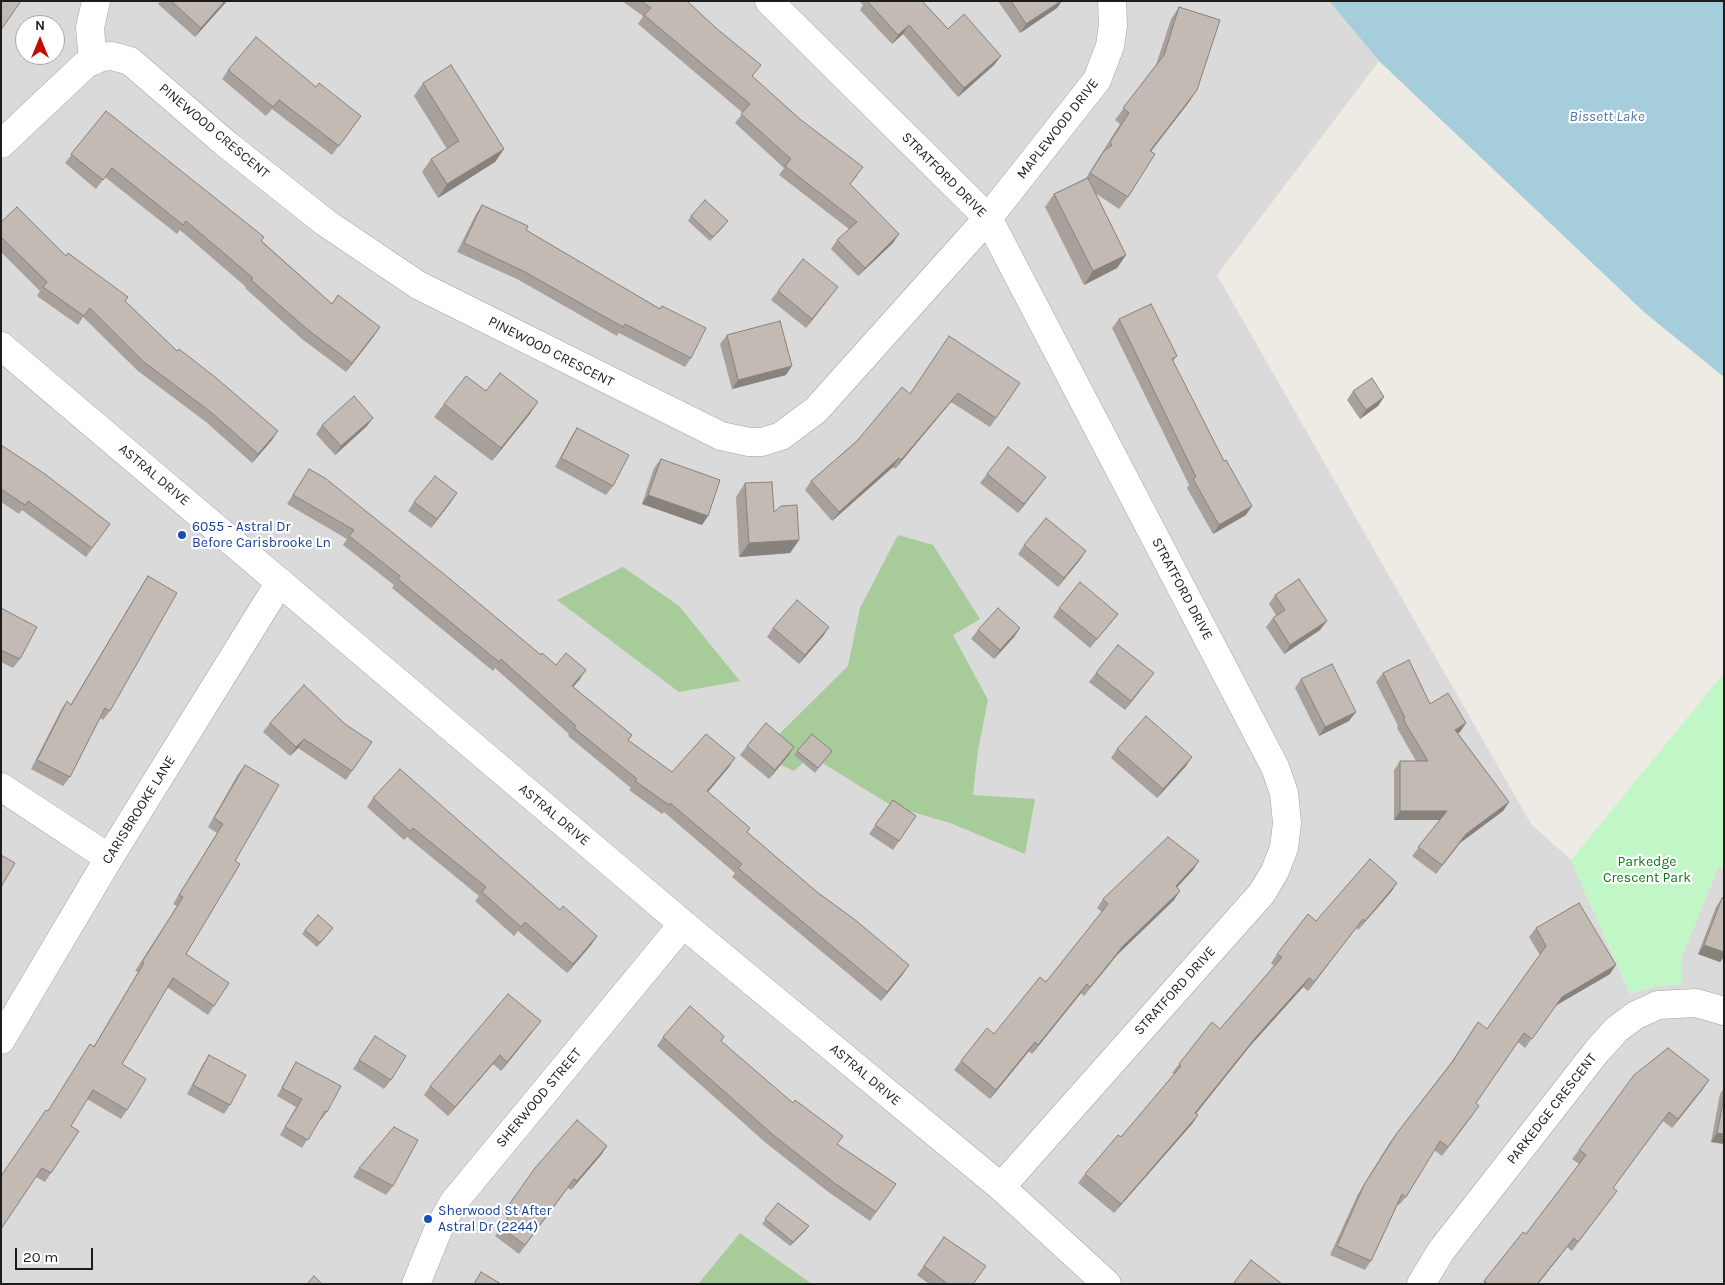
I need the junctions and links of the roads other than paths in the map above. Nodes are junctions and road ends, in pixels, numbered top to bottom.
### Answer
1 (96, 1) edge
2 (768, 1) edge
3 (1112, 1) edge
4 (93, 61) junction
5 (1, 144) edge
6 (988, 218) junction
7 (1, 346) edge
8 (280, 582) junction
9 (1, 787) edge
10 (109, 858) junction
11 (683, 924) junction
12 (1724, 1011) edge
13 (1, 1040) edge
14 (1001, 1187) junction
15 (416, 1284) edge
16 (1107, 1284) edge
17 (1421, 1284) edge

1 - 4 street
2 - 6 street, STRATFORD DRIVE
3 - 6 street, MAPLEWOOD DRIVE
4 - 5 street
4 - 6 street, PINEWOOD CRESCENT
6 - 14 street, STRATFORD DRIVE
7 - 8 street, ASTRAL DRIVE
8 - 10 street, CARISBROOKE LANE
8 - 11 street, ASTRAL DRIVE
9 - 10 street
10 - 13 street, CARISBROOKE LANE
11 - 14 street, ASTRAL DRIVE
11 - 15 street, SHERWOOD STREET
12 - 17 street, PARKEDGE CRESCENT
14 - 16 street, ASTRAL DRIVE

